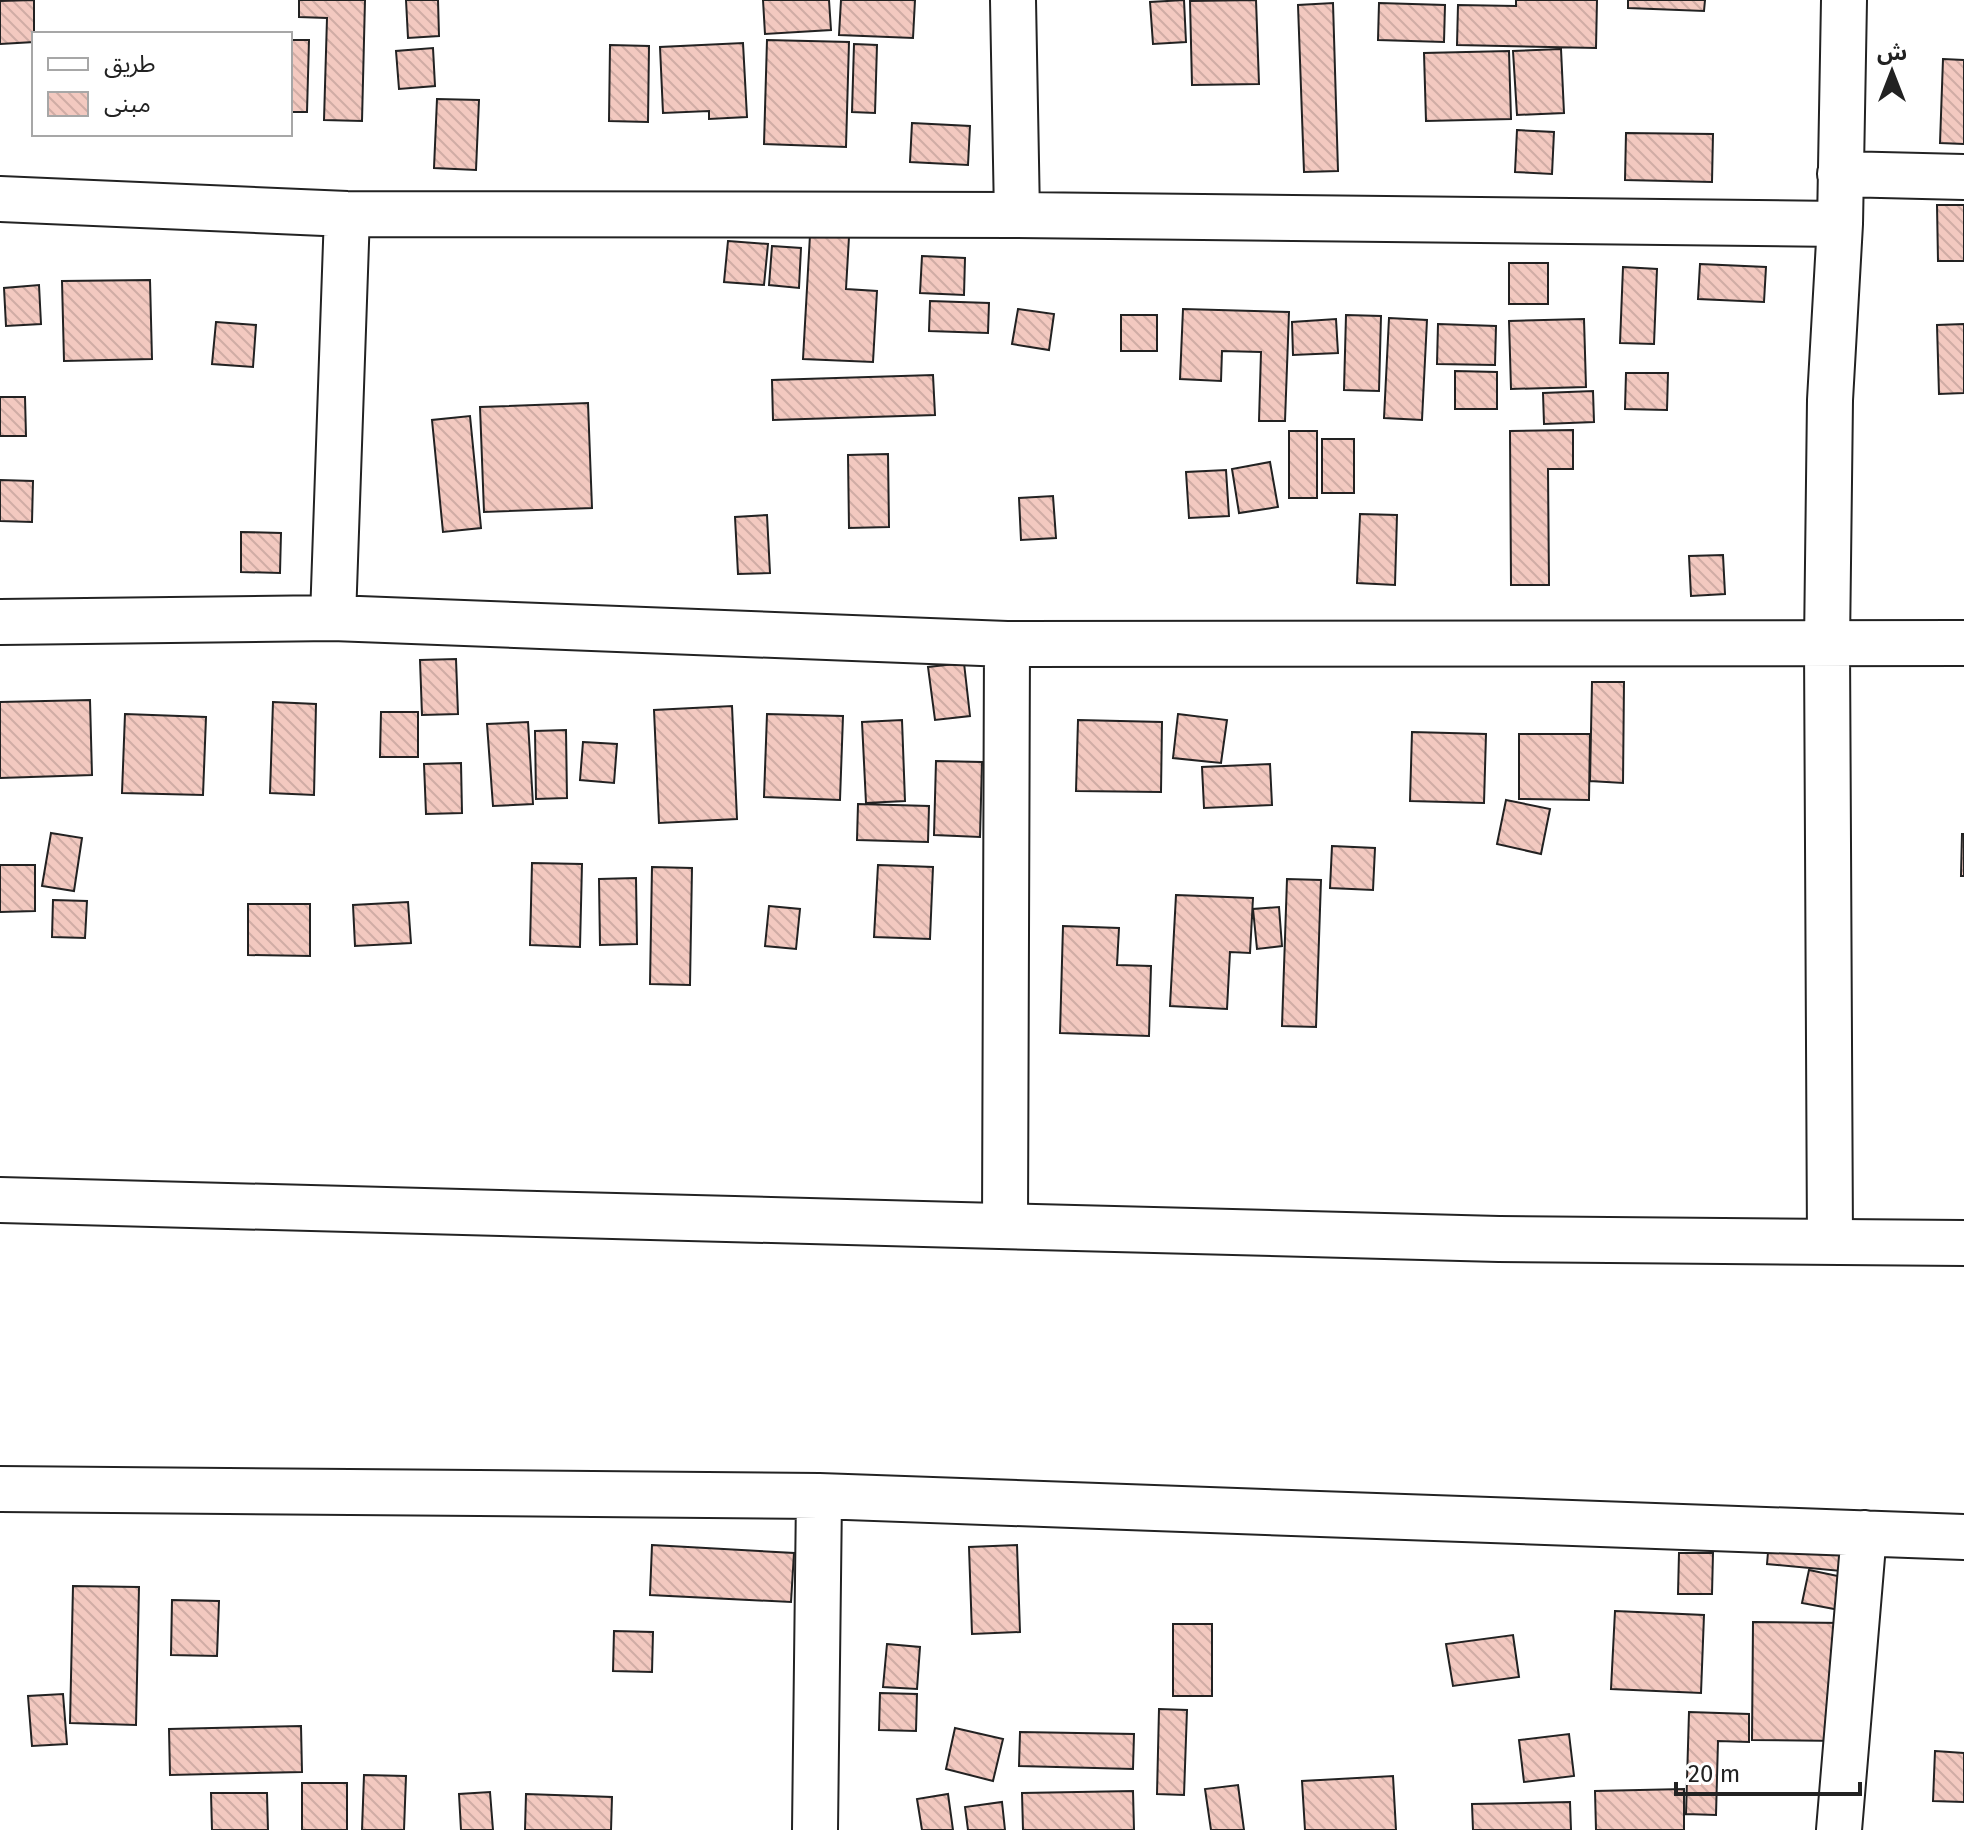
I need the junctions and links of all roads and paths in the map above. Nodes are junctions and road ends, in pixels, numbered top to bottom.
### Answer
1 (1013, 0) edge
2 (1844, 0) edge
3 (1840, 174) junction
4 (1964, 177) edge
5 (0, 199) edge
6 (347, 214) junction
7 (1017, 215) junction
8 (1840, 224) junction
9 (333, 618) junction
10 (0, 622) edge
11 (1964, 643) edge
12 (1007, 644) junction
13 (1827, 645) junction
14 (0, 1200) edge
15 (1005, 1226) junction
16 (1830, 1241) junction
17 (1964, 1243) edge
18 (0, 1489) edge
19 (819, 1496) junction
20 (1864, 1533) junction
21 (1964, 1537) edge
22 (815, 1830) edge
23 (1839, 1830) edge

1 - 7 street
2 - 3 street
3 - 4 street
3 - 8 street
5 - 6 street
6 - 7 street
6 - 9 street
7 - 8 street
8 - 13 street
9 - 10 street
9 - 12 street
11 - 13 street
12 - 13 street
12 - 15 street
13 - 16 street
14 - 15 street
15 - 16 street
16 - 17 street
18 - 19 street
19 - 20 street
19 - 22 street
20 - 21 street
20 - 23 street

